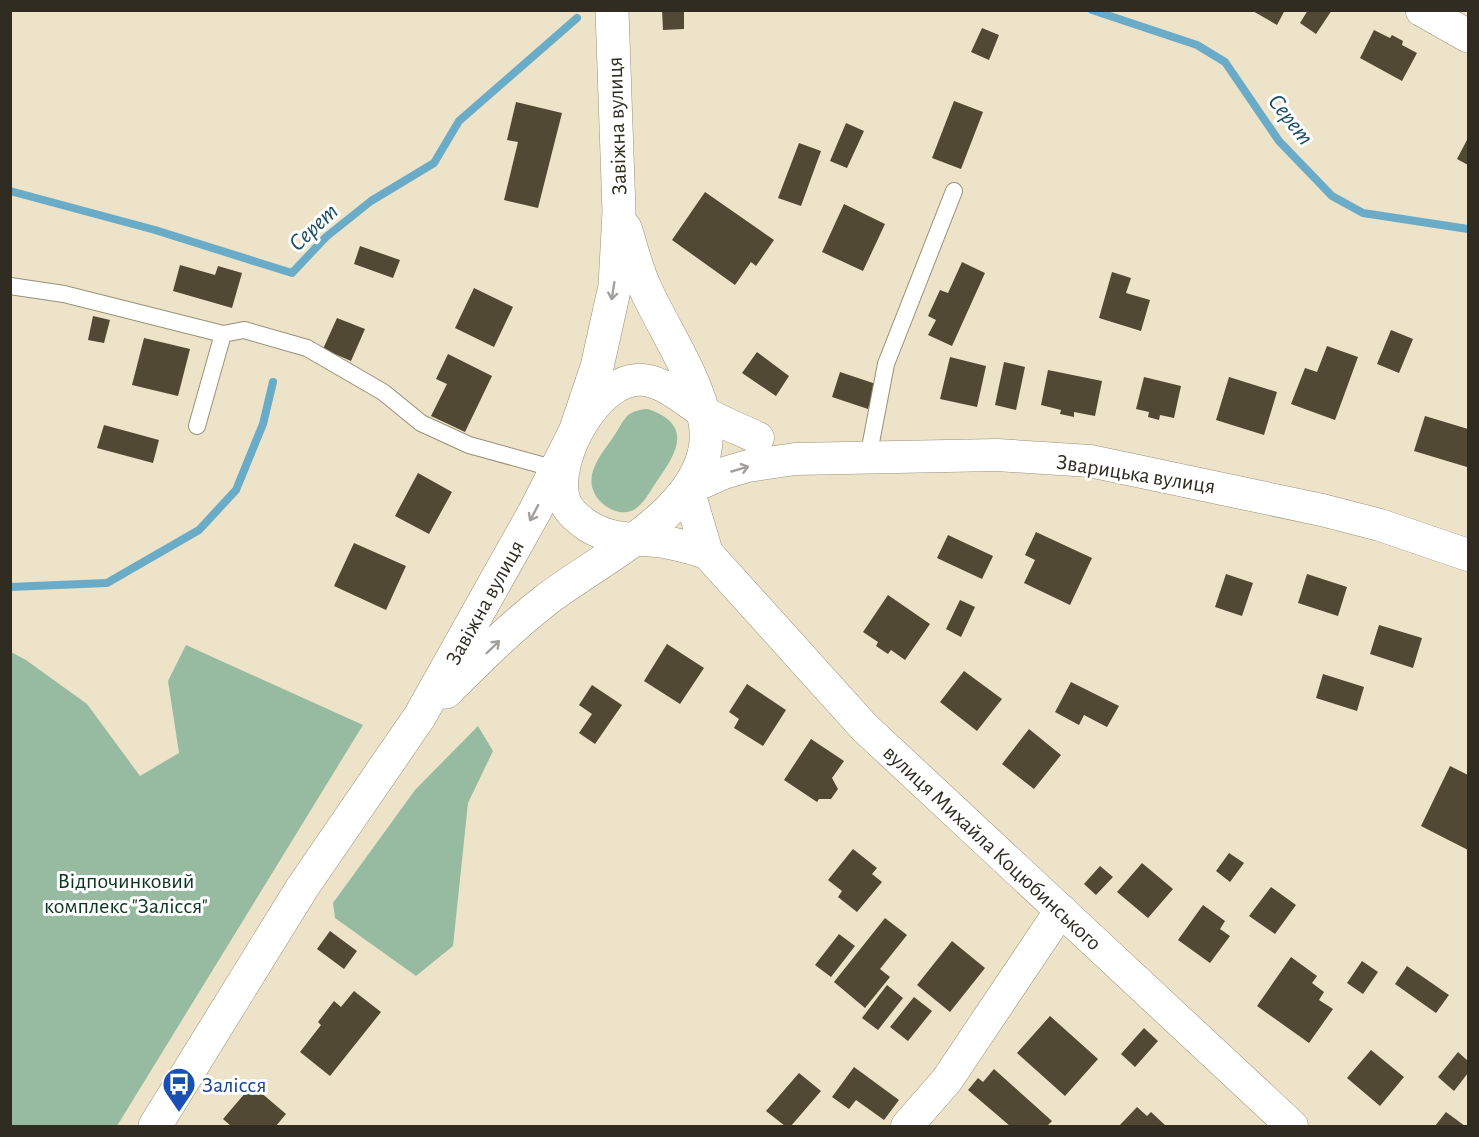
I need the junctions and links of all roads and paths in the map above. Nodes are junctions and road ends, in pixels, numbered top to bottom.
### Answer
1 (612, 10) edge
2 (1422, 10) edge
3 (1468, 36) edge
4 (954, 191) dead end
5 (620, 212) junction
6 (10, 286) edge
7 (223, 334) junction
8 (682, 359) junction
9 (702, 411) junction
10 (197, 426) dead end
11 (575, 432) junction
12 (758, 438) junction
13 (795, 459) junction
14 (868, 459) junction
15 (556, 469) junction
16 (688, 489) junction
17 (632, 541) junction
18 (707, 553) junction
19 (1468, 555) edge
20 (420, 716) junction
21 (1061, 910) junction
22 (155, 1126) edge
23 (907, 1126) edge
24 (1292, 1126) edge

1 - 5 main road, Завіжна вулиця
2 - 3 main road
4 - 14 lane
5 - 8 main road
5 -> 11 main road, Завіжна вулиця
6 - 7 lane
7 - 10 lane
7 - 15 lane
8 - 9 main road
8 - 12 street, Зварицька вулиця
9 - 11 street
9 - 12 street
9 - 16 main road
11 - 15 main road, Завіжна вулиця
11 - 17 street
12 - 13 street, Зварицька вулиця
13 - 14 street, Зварицька вулиця
16 -> 13 street, Зварицька вулиця
14 - 19 street, Зварицька вулиця
15 -> 20 main road, Завіжна вулиця
16 - 17 main road
16 - 18 street
17 - 18 street
20 -> 17 main road
18 - 21 street, вулиця Михайла Коцюбинського
20 - 22 main road, Завіжна вулиця
21 - 23 street
21 - 24 street, вулиця Михайла Коцюбинського

